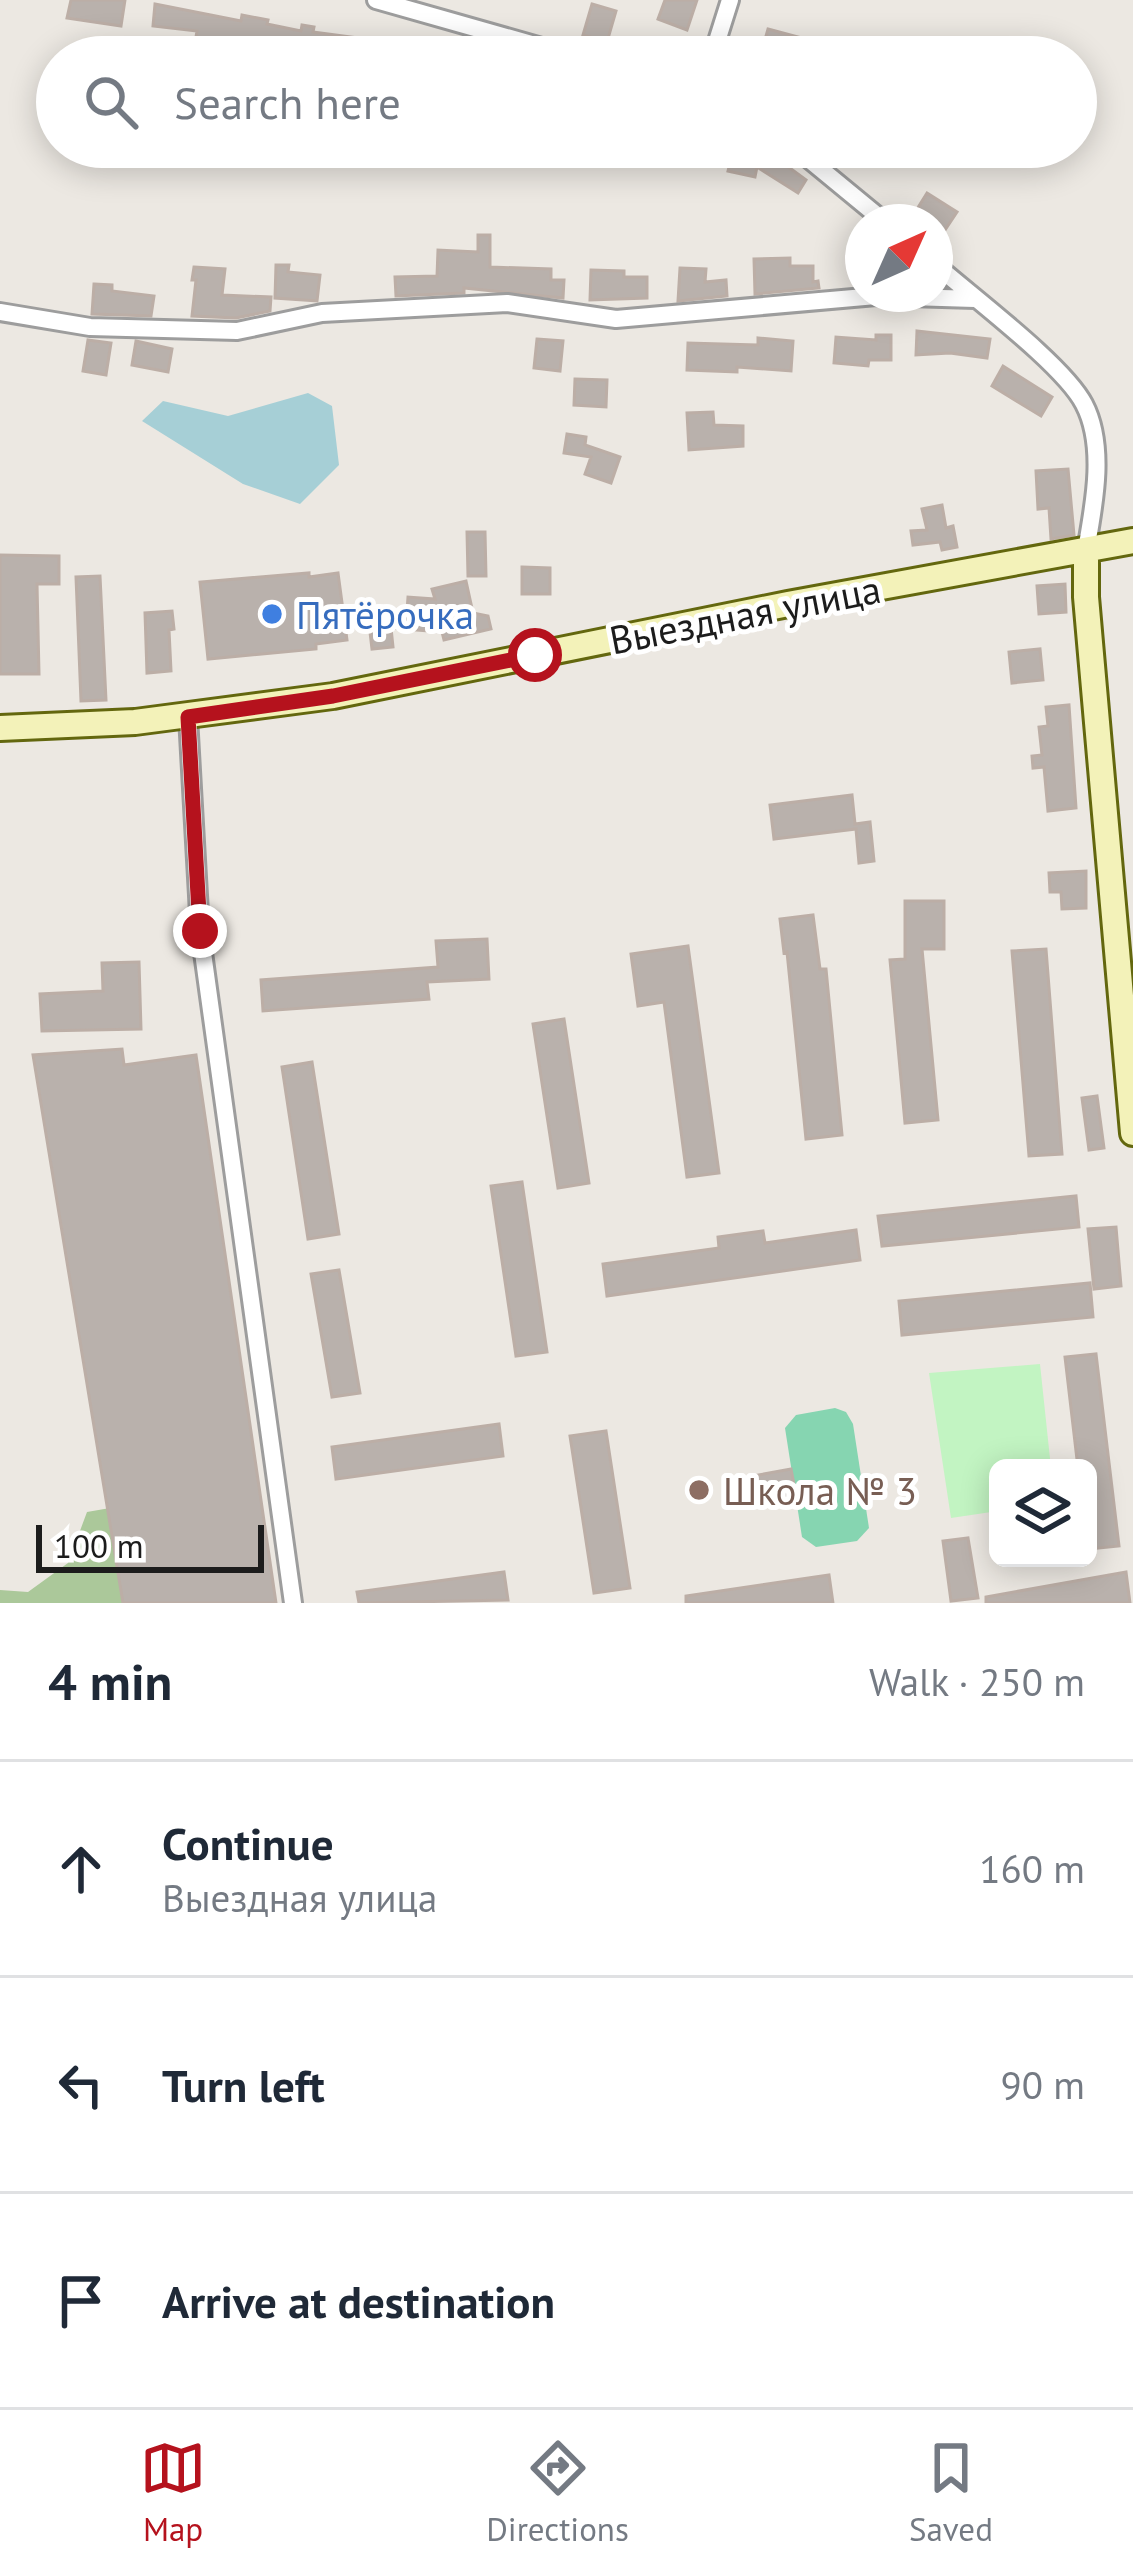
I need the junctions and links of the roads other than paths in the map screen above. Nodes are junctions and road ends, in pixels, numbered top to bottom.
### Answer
1 (376, 0) edge
2 (730, 0) edge
3 (504, 36) edge
4 (719, 36) edge
5 (820, 168) edge
6 (864, 204) edge
7 (953, 280) edge
8 (975, 299) junction
9 (0, 312) edge
10 (1133, 541) edge
11 (1086, 550) junction
12 (188, 717) junction
13 (0, 728) edge
14 (1130, 1082) edge
15 (1133, 1133) edge
16 (293, 1603) edge

1 - 3 street
2 - 4 street
5 - 6 street
7 - 8 street
8 - 9 street
8 - 11 street
10 - 11 street, Выездная улица
11 - 12 street, Выездная улица
11 - 14 street
12 - 13 street, Выездная улица
12 - 16 street
14 - 15 street

